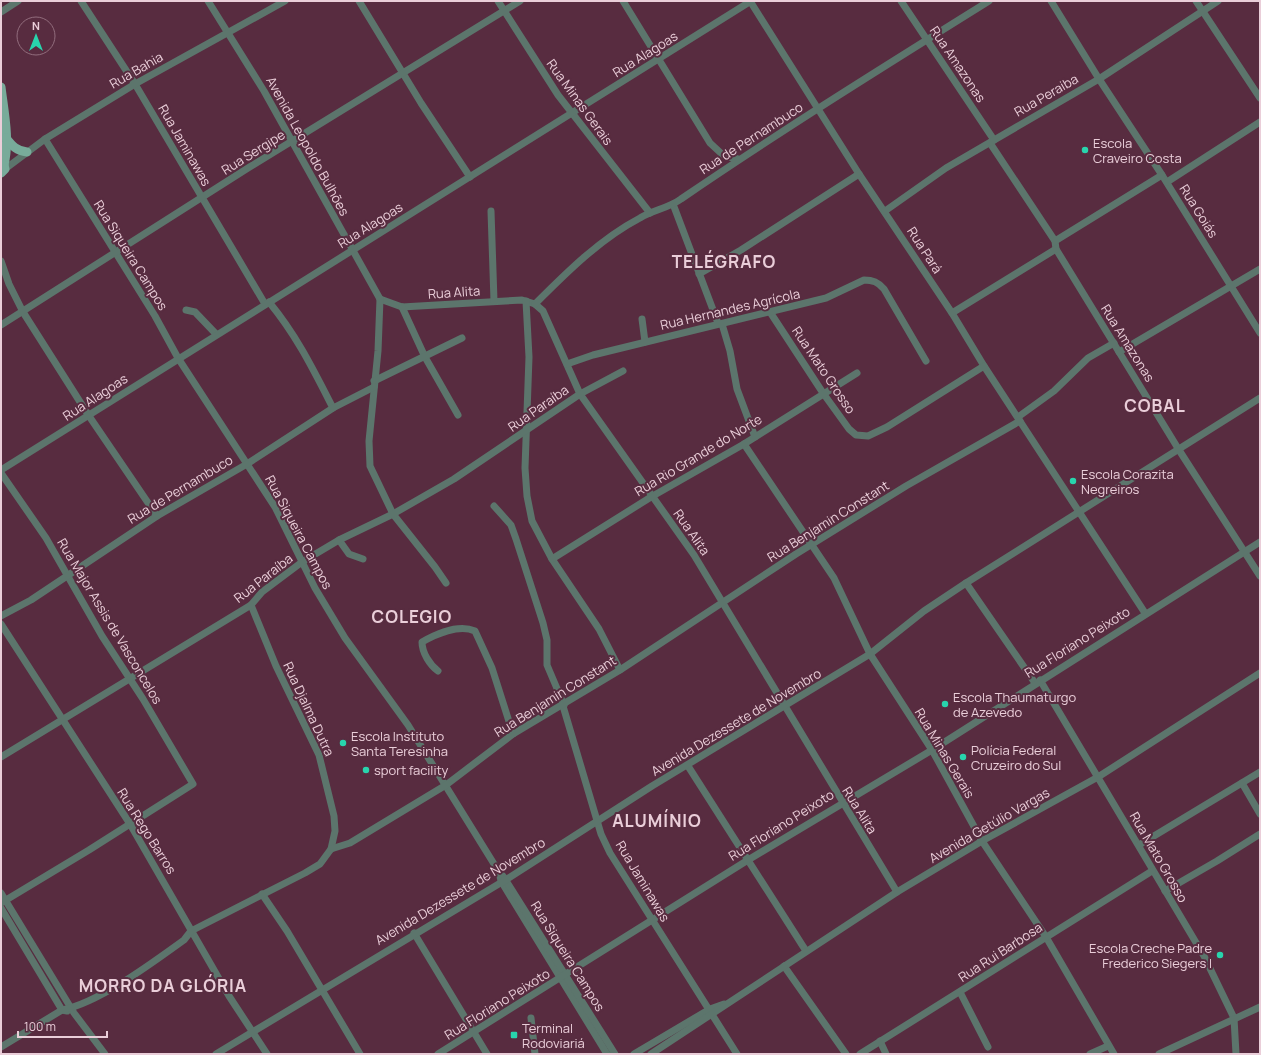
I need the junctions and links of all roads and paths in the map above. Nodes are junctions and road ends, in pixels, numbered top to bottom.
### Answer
1 (18, 1) edge
2 (81, 1) edge
3 (208, 1) edge
4 (285, 1) edge
5 (359, 1) edge
6 (498, 1) edge
7 (520, 1) edge
8 (623, 1) edge
9 (750, 1) edge
10 (901, 1) edge
11 (989, 1) edge
12 (1051, 1) edge
13 (1196, 1) edge
14 (1218, 1) edge
15 (504, 11) junction
16 (1202, 11) junction
17 (1, 12) edge
18 (227, 32) junction
19 (928, 39) junction
20 (659, 59) junction
21 (404, 73) junction
22 (1099, 79) junction
23 (135, 84) junction
24 (1, 87) edge
25 (1260, 98) edge
26 (818, 108) junction
27 (572, 114) junction
28 (1260, 122) edge
29 (45, 139) junction
30 (4, 140) edge
31 (292, 142) junction
32 (992, 142) junction
33 (28, 152) junction
34 (738, 159) junction
35 (3, 168) edge
36 (859, 174) junction
37 (1162, 175) junction
38 (470, 177) junction
39 (1167, 182) junction
40 (202, 198) junction
41 (673, 204) junction
42 (491, 211) dead end
43 (885, 211) junction
44 (650, 213) junction
45 (1056, 245) junction
46 (353, 249) junction
47 (116, 252) junction
48 (1, 260) edge
49 (1260, 269) edge
50 (699, 274) junction
51 (1232, 287) junction
52 (380, 299) junction
53 (494, 301) junction
54 (526, 301) junction
55 (267, 303) junction
56 (535, 304) junction
57 (402, 307) junction
58 (186, 310) dead end
59 (23, 312) junction
60 (770, 312) junction
61 (952, 313) junction
62 (642, 319) dead end
63 (720, 324) junction
64 (1, 325) edge
65 (1260, 333) edge
66 (216, 334) junction
67 (462, 338) dead end
68 (645, 342) junction
69 (1114, 343) junction
70 (1119, 352) junction
71 (424, 357) junction
72 (178, 358) junction
73 (926, 361) dead end
74 (567, 364) junction
75 (984, 366) junction
76 (623, 371) dead end
77 (857, 373) dead end
78 (374, 384) junction
79 (823, 392) junction
80 (580, 394) junction
81 (1260, 398) edge
82 (333, 408) junction
83 (458, 415) dead end
84 (89, 416) junction
85 (1019, 419) junction
86 (526, 430) junction
87 (754, 437) junction
88 (744, 444) junction
89 (1180, 450) junction
90 (247, 464) junction
91 (1, 470) edge
92 (1, 473) edge
93 (651, 497) junction
94 (494, 506) dead end
95 (1080, 513) junction
96 (393, 514) junction
97 (157, 516) junction
98 (339, 540) junction
99 (1260, 542) edge
100 (811, 545) junction
101 (1245, 552) junction
102 (363, 559) dead end
103 (552, 559) junction
104 (302, 562) junction
105 (68, 576) junction
106 (1260, 576) edge
107 (446, 583) dead end
108 (966, 583) junction
109 (724, 603) junction
110 (251, 605) junction
111 (1145, 613) junction
112 (1, 616) edge
113 (1, 624) edge
114 (870, 654) junction
115 (620, 670) junction
116 (438, 671) dead end
117 (1260, 673) edge
118 (128, 678) junction
119 (1038, 681) junction
120 (563, 705) junction
121 (784, 706) junction
122 (62, 720) junction
123 (513, 734) junction
124 (932, 750) junction
125 (1, 757) edge
126 (688, 766) junction
127 (1260, 772) edge
128 (1098, 777) junction
129 (1242, 783) junction
130 (446, 785) junction
131 (842, 802) junction
132 (1260, 814) edge
133 (596, 822) junction
134 (130, 824) junction
135 (1260, 834) edge
136 (982, 841) junction
137 (1138, 845) junction
138 (331, 849) junction
139 (748, 860) junction
140 (1152, 871) junction
141 (504, 880) junction
142 (1165, 891) junction
143 (897, 892) junction
144 (1, 893) edge
145 (262, 894) junction
146 (3, 902) edge
147 (1, 908) edge
148 (652, 920) junction
149 (191, 931) junction
150 (414, 934) junction
151 (1046, 937) junction
152 (806, 951) junction
153 (784, 966) junction
154 (563, 977) junction
155 (322, 989) junction
156 (960, 992) junction
157 (1260, 1007) edge
158 (62, 1010) junction
159 (73, 1010) junction
160 (711, 1012) junction
161 (531, 1018) dead end
162 (1234, 1018) junction
163 (252, 1032) junction
164 (475, 1032) junction
165 (664, 1036) junction
166 (880, 1042) junction
167 (669, 1043) junction
168 (1108, 1046) junction
169 (1, 1047) edge
170 (988, 1047) dead end
171 (105, 1054) edge
172 (216, 1054) edge
173 (267, 1054) edge
174 (360, 1054) edge
175 (438, 1054) edge
176 (487, 1054) edge
177 (535, 1054) edge
178 (607, 1054) edge
179 (615, 1054) edge
180 (634, 1054) edge
181 (651, 1054) edge
182 (737, 1054) edge
183 (846, 1054) edge
184 (860, 1054) edge
185 (886, 1054) edge
186 (1090, 1054) edge
187 (1114, 1054) edge
188 (1159, 1054) edge
189 (1236, 1054) edge

1 - 17 street
2 - 23 street, Rua Jaminawas
3 - 18 street, Avenida Leopoldo Bulhões
4 - 18 street, Rua Bahia
5 - 21 street
6 - 15 street, Rua Minas Gerais
7 - 15 street, Rua Sergipe
8 - 20 street
9 - 20 street, Rua Alagoas
9 - 26 street, Rua Pará
10 - 19 street, Rua Amazonas
11 - 19 street, Rua de Pernambuco
12 - 22 street, Rua Goiás
13 - 16 street
14 - 16 street, Rua Peraiba
15 - 21 street, Rua Sergipe
15 - 27 street, Rua Minas Gerais
16 - 22 street, Rua Peraiba
16 - 25 street
18 - 23 street, Rua Bahia
18 - 31 street, Avenida Leopoldo Bulhões
19 - 26 street, Rua de Pernambuco
19 - 32 street, Rua Amazonas
20 - 27 street, Rua Alagoas
20 - 34 street
21 - 31 street, Rua Sergipe
21 - 38 street
22 - 32 street, Rua Peraiba
22 - 37 street, Rua Goiás
23 - 29 street, Rua Bahia
23 - 40 street, Rua Jaminawas
24 - 30 main road
26 - 34 street, Rua de Pernambuco
26 - 36 street, Rua Pará
27 - 38 street, Rua Alagoas
27 - 44 street, Rua Minas Gerais
28 - 39 street
29 - 33 street, Rua Bahia
29 - 47 street, Rua Siqueira Campos
30 - 33 main road
30 - 35 main road
31 - 40 street, Rua Sergipe
31 - 46 street, Avenida Leopoldo Bulhões
32 - 43 street, Rua Peraiba
32 - 45 street, Rua Amazonas
33 - 35 street, Rua Bahia
34 - 41 street, Rua de Pernambuco
36 - 43 street, Rua Pará
36 - 50 street
37 - 39 street, Rua Goiás
37 - 45 street
38 - 46 street, Rua Alagoas
39 - 51 street, Rua Goiás
40 - 47 street, Rua Sergipe
40 - 55 street, Rua Jaminawas
41 - 44 street, Rua de Pernambuco
41 - 50 street
42 - 53 street
43 - 61 street, Rua Pará
44 - 56 street, Rua de Pernambuco
45 - 61 street
45 - 69 street, Rua Amazonas
46 - 52 street, Avenida Leopoldo Bulhões
46 - 55 street, Rua Alagoas
47 - 59 street, Rua Sergipe
47 - 72 street, Rua Siqueira Campos
48 - 59 street
49 - 51 street
50 - 63 street
51 - 65 street, Rua Goiás
51 - 70 street
52 - 57 street
52 - 78 street
53 - 54 street, Rua Alita
53 - 57 street, Rua Alita
54 - 56 street, Rua Alita
54 - 86 street
55 - 66 street, Rua Alagoas
55 - 82 street, Rua Jaminawas
56 - 74 street, Rua Alita
57 - 71 street
58 - 66 street
59 - 64 street, Rua Sergipe
59 - 84 street
60 - 63 street, Rua Hernandes Agrícola
60 - 73 street, Rua Hernandes Agrícola
60 - 79 street, Rua Mato Grosso
61 - 75 street, Rua Pará
62 - 68 street
63 - 68 street, Rua Hernandes Agrícola
63 - 87 street
66 - 72 street, Rua Alagoas
67 - 71 street, Rua de Pernambuco
68 - 74 street, Rua Hernandes Agrícola
69 - 70 street, Rua Amazonas
69 - 85 street, Rua Benjamin Constant
70 - 89 street, Rua Amazonas
71 - 78 street, Rua de Pernambuco
71 - 83 street
72 - 84 street, Rua Alagoas
72 - 90 street, Rua Siqueira Campos
74 - 80 street, Rua Alita
75 - 79 street, Rua Mato Grosso
75 - 85 street, Rua Pará
76 - 80 street, Rua Paraíba
77 - 79 street, Rua Rio Grande do Norte
78 - 82 street, Rua de Pernambuco
78 - 96 street
79 - 87 street, Rua Rio Grande do Norte
80 - 86 street, Rua Paraíba
80 - 93 street, Rua Alita
81 - 89 street, Avenida Dezessete de Novembro
82 - 90 street, Rua de Pernambuco
84 - 91 street, Rua Alagoas
84 - 97 street
85 - 95 street, Rua Pará
85 - 100 street, Rua Benjamin Constant
86 - 96 street, Rua Paraíba
86 - 103 street
87 - 88 street, Rua Rio Grande do Norte
88 - 93 street, Rua Rio Grande do Norte
88 - 100 street, Rua Minas Gerais
89 - 95 street, Avenida Dezessete de Novembro
89 - 101 street, Rua Amazonas
90 - 97 street, Rua de Pernambuco
90 - 104 street, Rua Siqueira Campos
92 - 105 street, Rua Major Assis de Vasconcelos
93 - 103 street, Rua Rio Grande do Norte
93 - 109 street, Rua Alita
94 - 120 street, Rua Jaminawas
95 - 108 street, Avenida Dezessete de Novembro
95 - 111 street, Rua Pará
96 - 98 street, Rua Paraíba
96 - 107 street
97 - 105 street, Rua de Pernambuco
98 - 102 street
98 - 104 street, Rua Paraíba
99 - 101 street, Rua Floriano Peixoto
100 - 109 street, Rua Benjamin Constant
100 - 114 street, Rua Minas Gerais
101 - 106 street, Rua Amazonas
101 - 111 street, Rua Floriano Peixoto
103 - 115 street
104 - 110 street, Rua Paraíba
104 - 130 street, Rua Siqueira Campos
105 - 112 street, Rua de Pernambuco
105 - 118 street, Rua Major Assis de Vasconcelos
108 - 114 street, Avenida Dezessete de Novembro
108 - 119 street, Rua Mato Grosso
109 - 115 street, Rua Benjamin Constant
109 - 121 street, Rua Alita
110 - 118 street, Rua Paraíba
110 - 138 street, Rua Djalma Dutra
111 - 119 street, Rua Floriano Peixoto
113 - 122 street, Rua Rego Barros
114 - 121 street, Avenida Dezessete de Novembro
114 - 124 street, Rua Minas Gerais
115 - 120 street, Rua Benjamin Constant
116 - 123 street
117 - 128 street, Avenida Getúlio Vargas
118 - 122 street, Rua Paraíba
118 - 134 street, Rua Major Assis de Vasconcelos
119 - 124 street, Rua Floriano Peixoto
119 - 128 street, Rua Mato Grosso
120 - 123 street, Rua Benjamin Constant
120 - 133 street, Rua Jaminawas
121 - 126 street, Avenida Dezessete de Novembro
121 - 131 street, Rua Alita
122 - 125 street, Rua Paraíba
122 - 134 street, Rua Rego Barros
123 - 130 street, Rua Benjamin Constant
124 - 131 street, Rua Floriano Peixoto
124 - 136 street, Rua Minas Gerais
126 - 133 street, Avenida Dezessete de Novembro
126 - 139 street
127 - 129 street
128 - 136 street, Avenida Getúlio Vargas
128 - 137 street, Rua Mato Grosso
129 - 132 street
129 - 137 street
130 - 138 street, Rua Benjamin Constant
130 - 141 street, Rua Siqueira Campos
131 - 139 street, Rua Floriano Peixoto
131 - 143 street, Rua Alita
133 - 141 street, Avenida Dezessete de Novembro
133 - 148 street, Rua Jaminawas
134 - 146 street
134 - 149 street, Rua Rego Barros
135 - 142 street
136 - 143 street, Avenida Getúlio Vargas
136 - 151 street, Rua Minas Gerais
137 - 140 street, Rua Mato Grosso
138 - 145 street
139 - 148 street, Rua Floriano Peixoto
139 - 152 street
140 - 142 street, Rua Mato Grosso
140 - 151 street, Rua Rui Barbosa
141 - 150 street, Avenida Dezessete de Novembro
141 - 154 street, Rua Siqueira Campos
142 - 162 street, Rua Mato Grosso
143 - 152 street, Avenida Getúlio Vargas
144 - 146 street
145 - 149 street
145 - 155 street
146 - 159 street
147 - 158 street
148 - 154 street, Rua Floriano Peixoto
148 - 160 street, Rua Jaminawas
149 - 159 street
149 - 163 street, Rua Rego Barros
150 - 155 street, Avenida Dezessete de Novembro
150 - 164 street
151 - 156 street, Rua Rui Barbosa
151 - 168 street, Rua Minas Gerais
152 - 153 street, Avenida Getúlio Vargas
153 - 160 street, Avenida Getúlio Vargas
153 - 183 street
154 - 164 street, Rua Floriano Peixoto
154 - 178 street, Rua Siqueira Campos
154 - 179 street, Rua Siqueira Campos
155 - 163 street, Avenida Dezessete de Novembro
155 - 174 street
156 - 166 street, Rua Rui Barbosa
156 - 170 street
157 - 162 street
158 - 159 street
158 - 169 street
159 - 171 street
160 - 165 street, Avenida Getúlio Vargas
160 - 167 street, Avenida Getúlio Vargas
160 - 182 street, Rua Jaminawas
161 - 177 street
162 - 188 street
162 - 189 street, Rua Mato Grosso
163 - 172 street, Avenida Dezessete de Novembro
163 - 173 street, Rua Rego Barros
164 - 175 street, Rua Floriano Peixoto
164 - 176 street
165 - 167 street
165 - 180 street, Avenida Getúlio Vargas
166 - 184 street, Rua Rui Barbosa
166 - 185 street
167 - 181 street, Avenida Getúlio Vargas
168 - 186 street
168 - 187 street, Rua Minas Gerais

